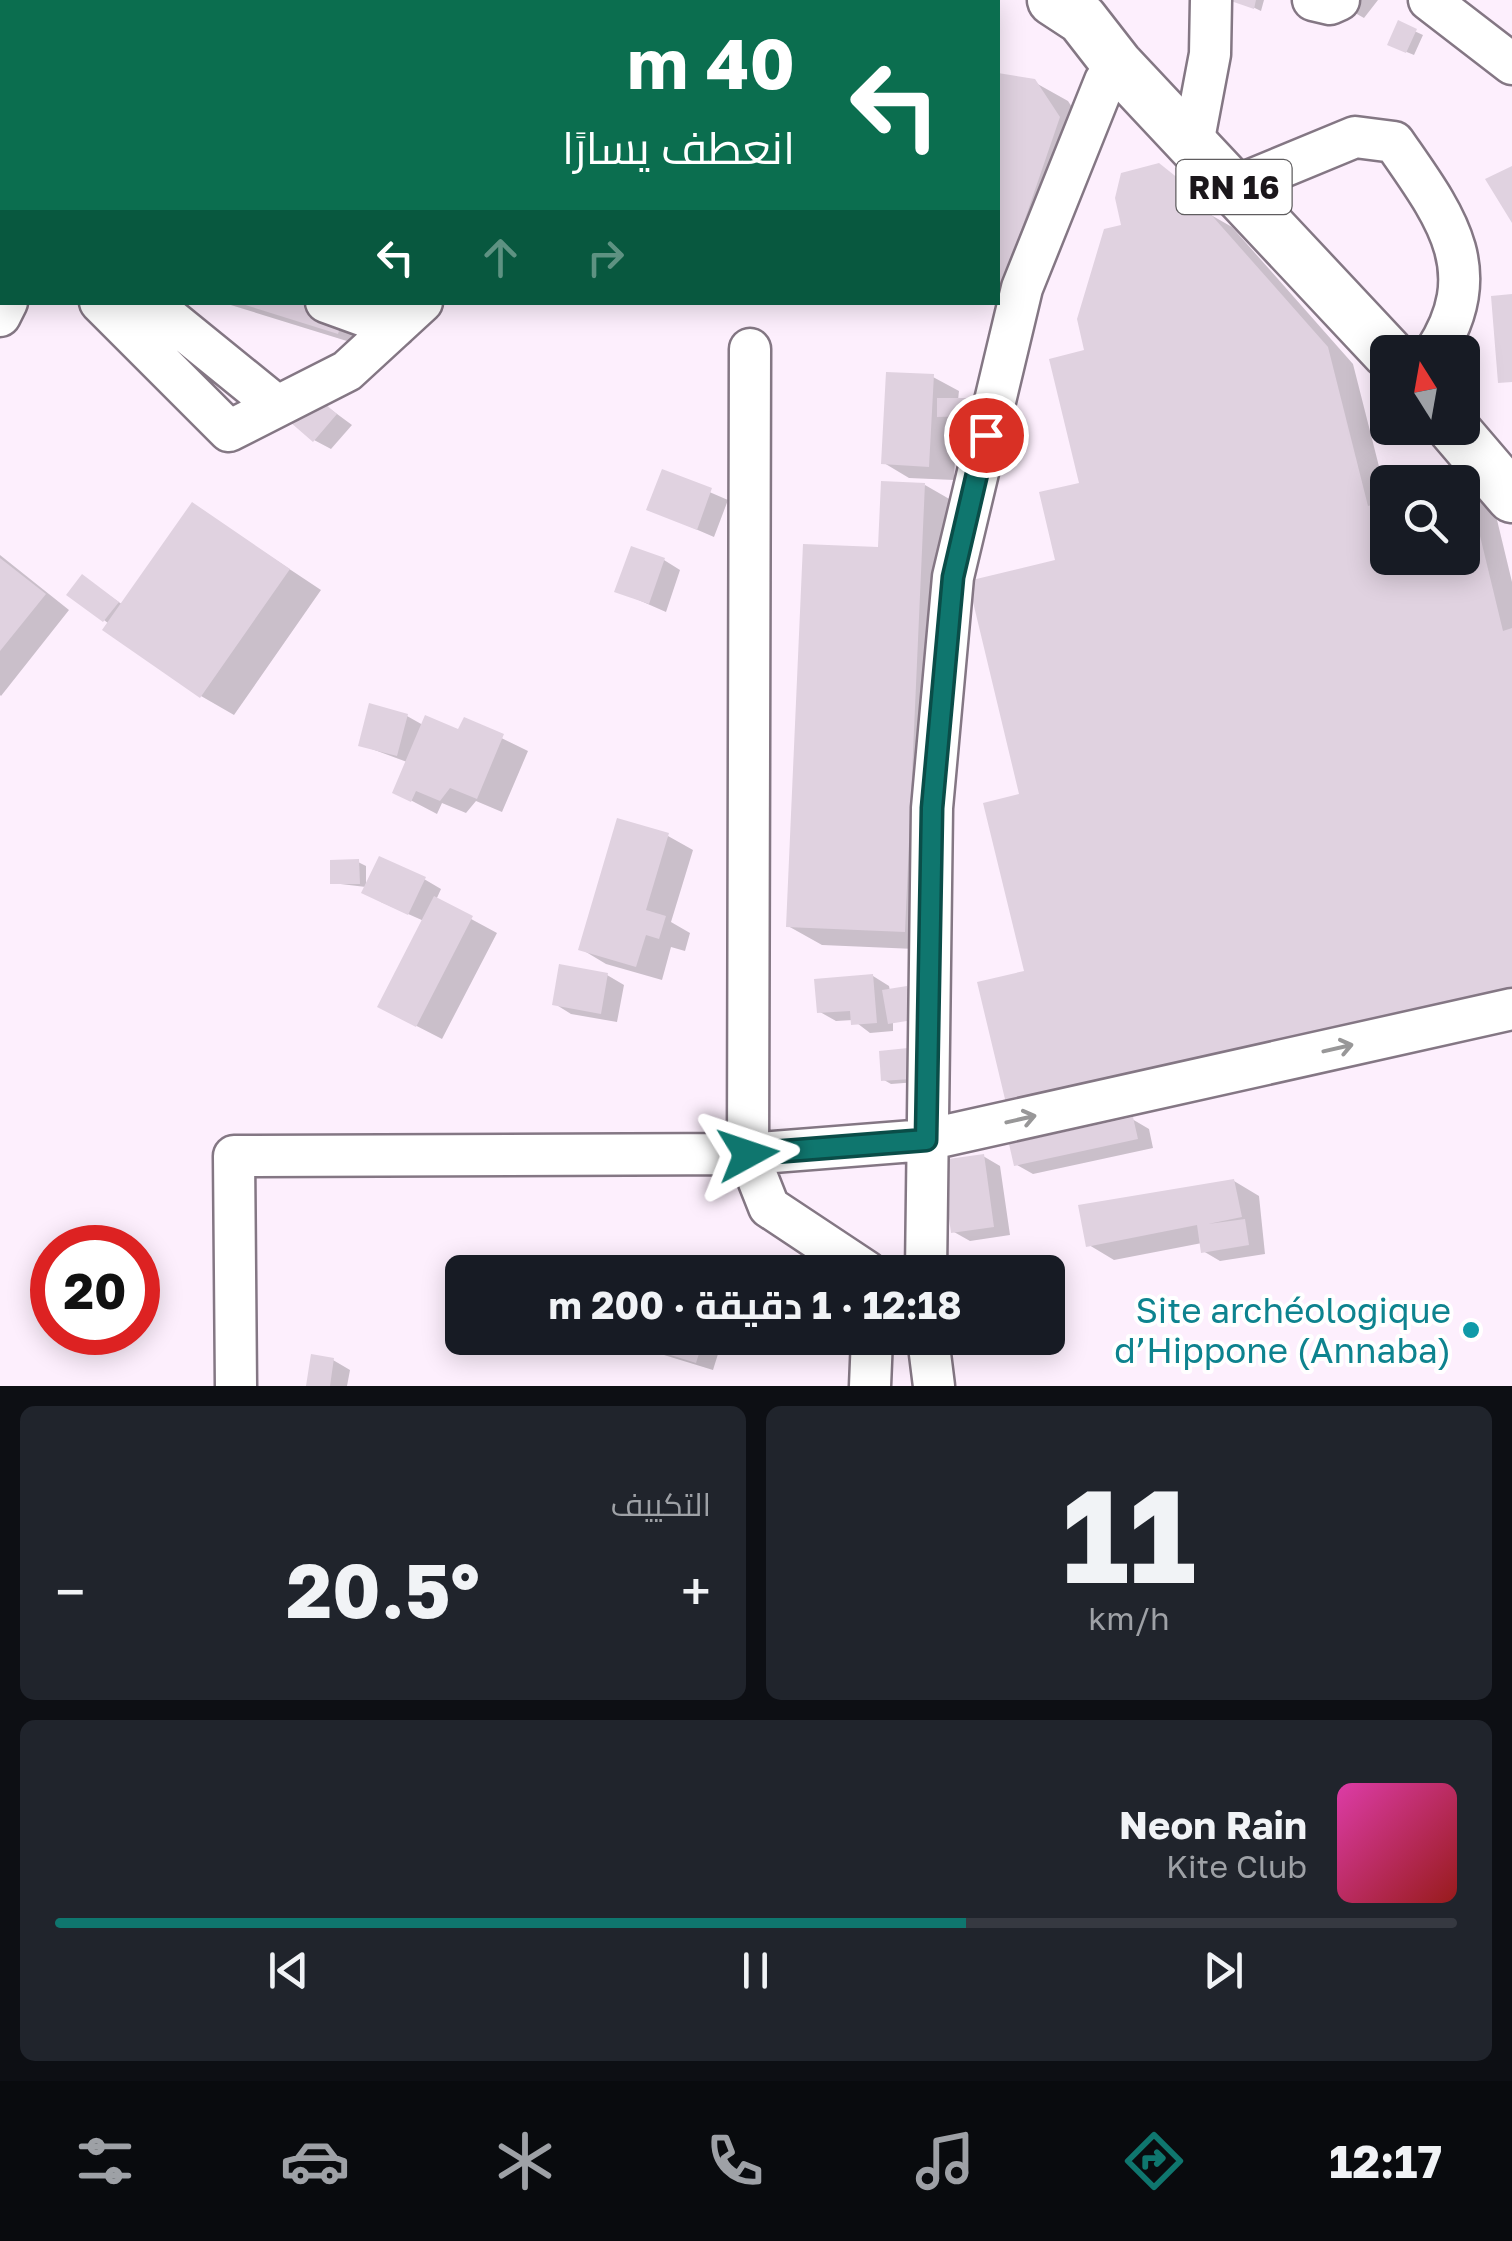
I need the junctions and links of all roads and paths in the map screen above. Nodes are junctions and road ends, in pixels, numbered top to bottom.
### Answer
1 (1212, 0) edge
2 (1313, 0) edge
3 (1339, 0) edge
4 (1428, 0) edge
5 (1071, 6) edge
6 (1117, 64) junction
7 (1512, 64) edge
8 (1193, 144) junction
9 (1234, 187) junction
10 (103, 305) edge
11 (153, 305) edge
12 (345, 305) edge
13 (409, 315) edge
14 (1371, 335) edge
15 (1447, 335) edge
16 (750, 349) dead end
17 (277, 406) junction
18 (1468, 445) edge
19 (1512, 497) edge
20 (1512, 1009) edge
21 (926, 1140) junction
22 (748, 1154) junction
23 (840, 1255) edge
24 (926, 1255) edge
25 (871, 1355) edge
26 (930, 1355) edge
27 (236, 1386) edge
28 (870, 1386) edge
29 (934, 1386) edge

1 - 8 street
2 - 3 street
4 - 7 street
5 - 6 main road, RN 16
6 - 8 main road, RN 16
6 - 21 street
8 - 9 main road, RN 16
9 - 14 main road, RN 16
9 - 15 street
10 - 17 street
11 - 17 street
12 - 13 street
13 - 17 street
16 - 22 street
18 - 19 main road
21 -> 20 street
21 - 22 street
21 - 24 street
22 - 23 street
22 - 27 street
25 - 28 street
26 - 29 street

